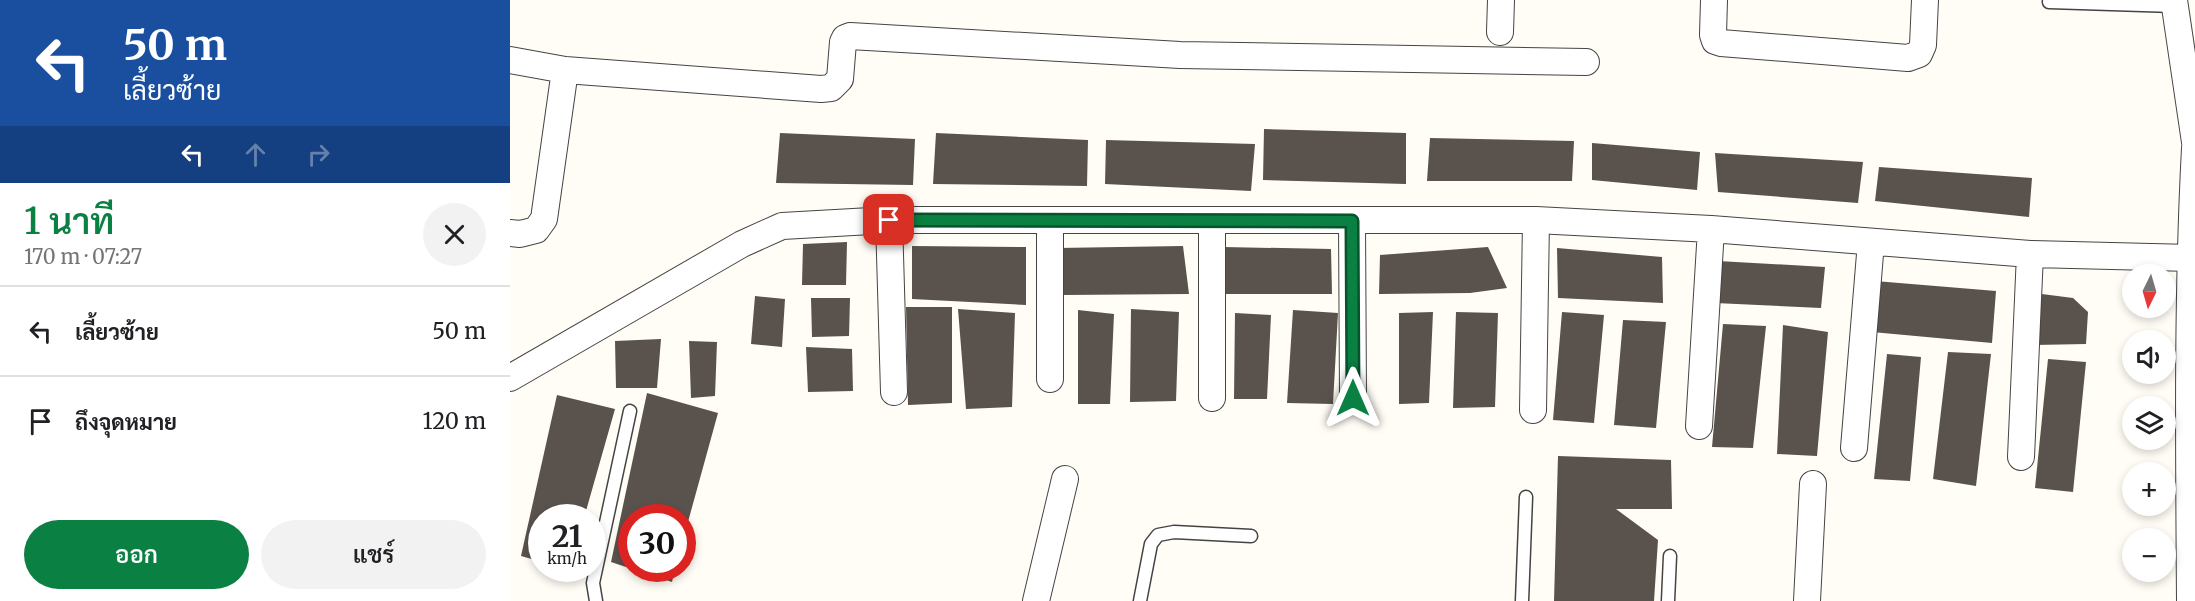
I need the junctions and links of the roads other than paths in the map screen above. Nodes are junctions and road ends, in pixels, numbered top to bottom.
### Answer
1 (1501, 0) edge
2 (1714, 0) edge
3 (1925, 0) edge
4 (2049, 2) dead end
5 (2174, 3) edge
6 (1500, 32) dead end
7 (510, 60) edge
8 (1586, 62) dead end
9 (565, 70) junction
10 (2195, 142) edge
11 (2195, 148) edge
12 (889, 220) junction
13 (1050, 220) junction
14 (1536, 220) junction
15 (1212, 221) junction
16 (1352, 221) junction
17 (1712, 229) junction
18 (510, 233) edge
19 (1871, 242) junction
20 (2030, 254) junction
21 (2191, 258) junction
22 (510, 378) edge
23 (1050, 379) dead end
24 (2192, 379) edge
25 (894, 392) dead end
26 (1212, 398) dead end
27 (1353, 398) dead end
28 (1533, 410) dead end
29 (630, 411) dead end
30 (1699, 426) dead end
31 (1854, 448) dead end
32 (2021, 457) dead end
33 (1065, 479) dead end
34 (1813, 484) dead end
35 (1526, 497) dead end
36 (2192, 507) edge
37 (1251, 536) dead end
38 (1670, 556) dead end
39 (596, 601) edge
40 (1036, 601) edge
41 (1140, 601) edge
42 (1522, 601) edge
43 (1668, 601) edge
44 (1807, 601) edge
45 (2190, 601) edge

1 - 6 street
2 - 3 street
4 - 5 lane
5 - 10 street
7 - 9 street
8 - 9 street
9 - 18 street
11 - 21 street
12 - 13 street
12 - 22 street
12 - 25 street
13 - 15 street
13 - 23 street
14 - 16 street
14 - 17 street
14 - 28 street
15 - 16 street
15 - 26 street
16 - 27 street
17 - 19 street
17 - 30 street
19 - 20 street
19 - 31 street
20 - 21 street
20 - 32 street
21 - 24 street
24 - 36 street
29 - 39 lane
33 - 40 street
34 - 44 street
35 - 42 lane
36 - 45 street
37 - 41 lane
38 - 43 lane

